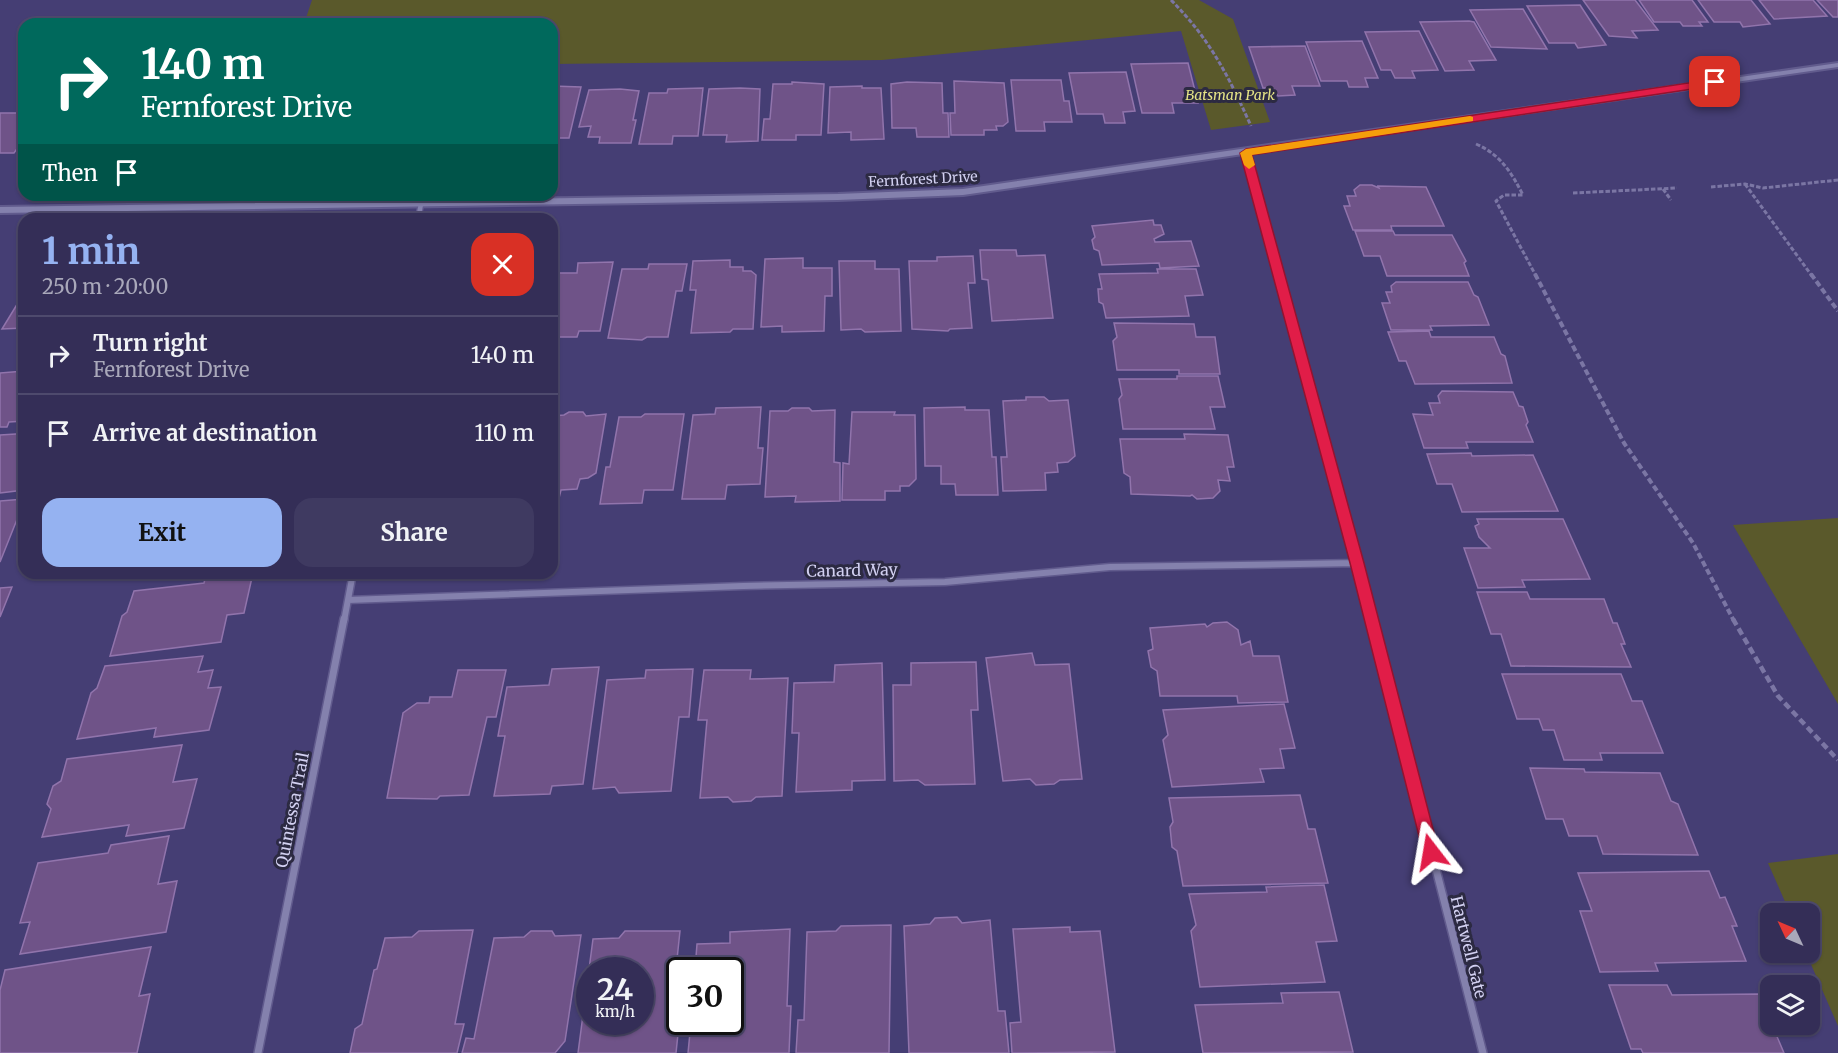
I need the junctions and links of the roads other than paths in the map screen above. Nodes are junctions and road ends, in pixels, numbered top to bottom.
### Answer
1 (1838, 65) edge
2 (1246, 153) junction
3 (421, 204) junction
4 (0, 210) edge
5 (419, 213) edge
6 (1357, 563) junction
7 (352, 579) edge
8 (348, 600) junction
9 (258, 1053) edge
10 (1483, 1053) edge

1 - 2 street, Fernforest Drive
2 - 3 street, Fernforest Drive
2 - 6 street, Hartwell Gate
3 - 4 street, Fernforest Drive
3 - 5 street
6 - 8 street, Canard Way
6 - 10 street, Hartwell Gate
7 - 8 street, Quintessa Trail
8 - 9 street, Quintessa Trail

